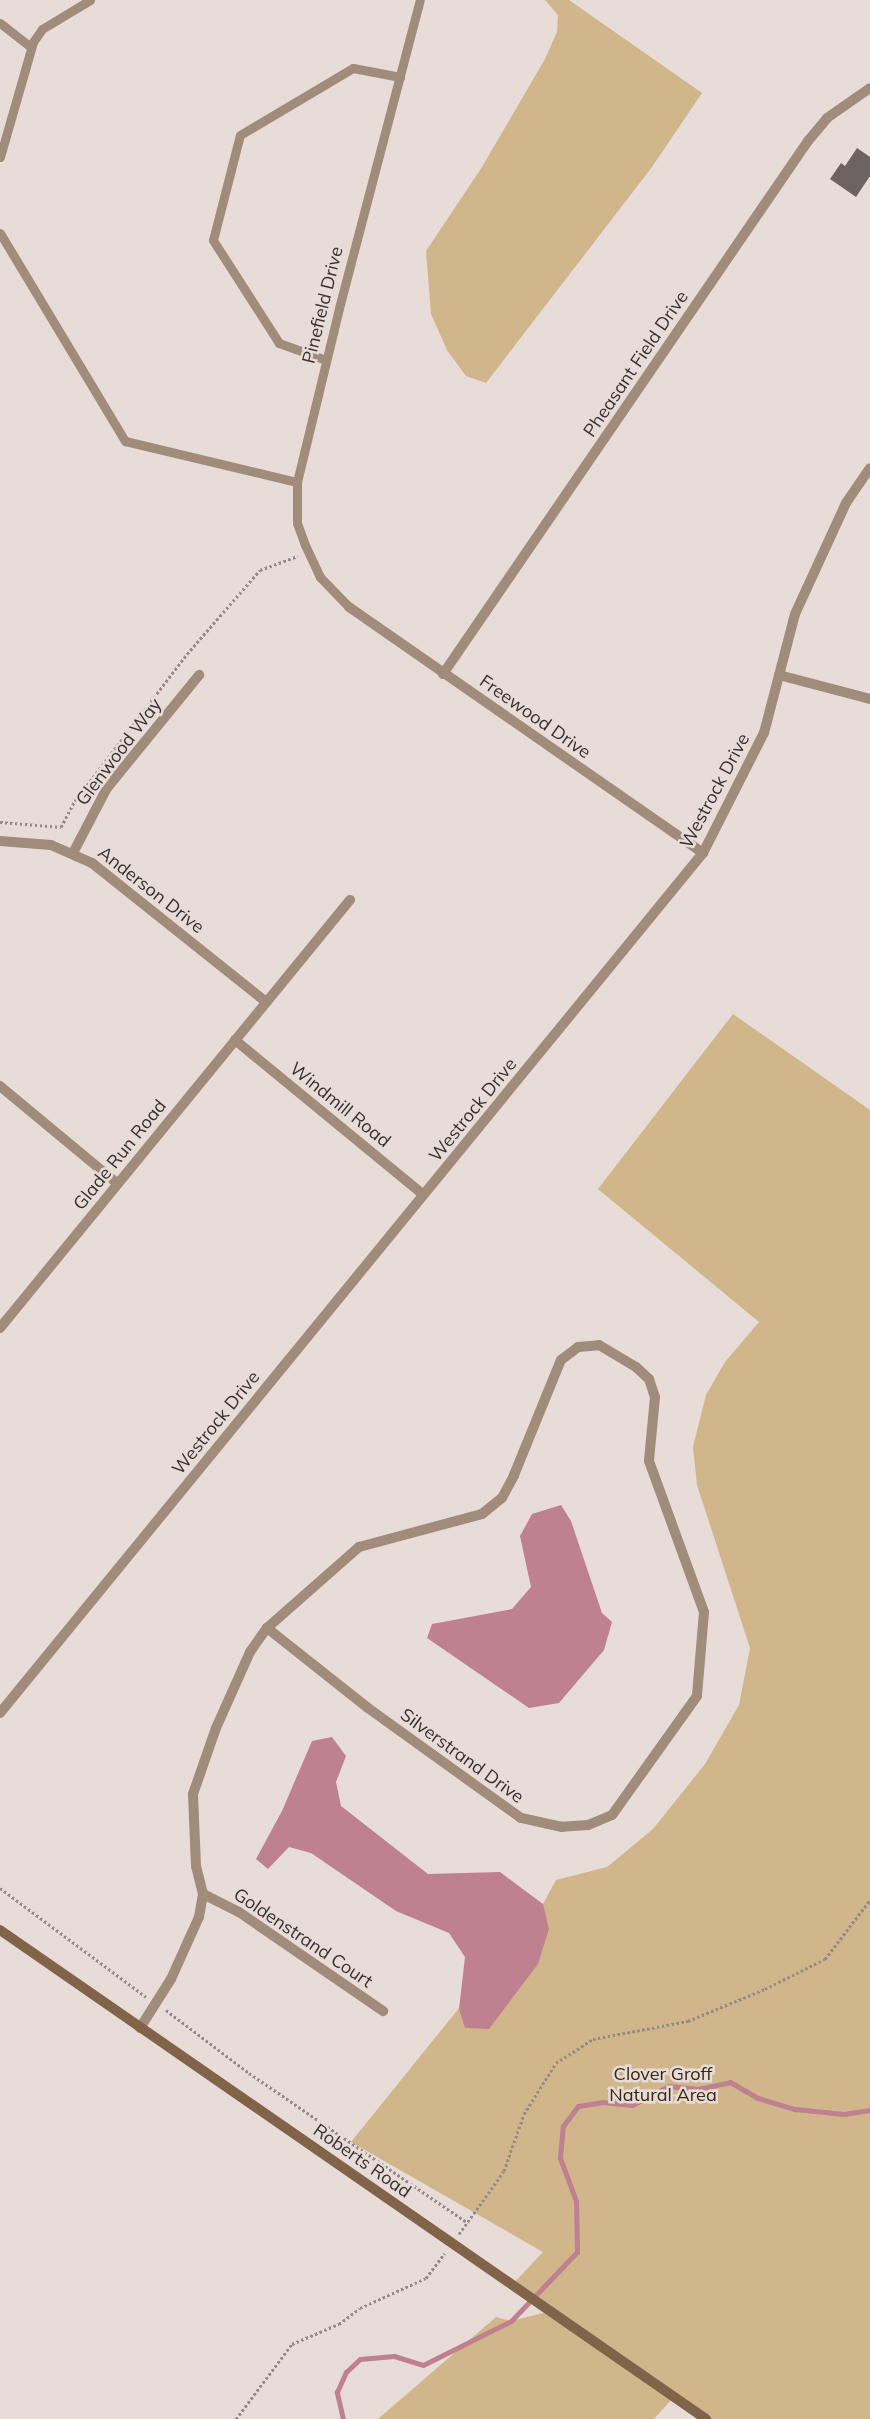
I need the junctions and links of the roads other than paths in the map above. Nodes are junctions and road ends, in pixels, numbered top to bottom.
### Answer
1 (90, 0) edge
2 (420, 0) edge
3 (0, 23) edge
4 (31, 47) junction
5 (400, 77) junction
6 (870, 88) edge
7 (0, 157) edge
8 (0, 232) edge
9 (326, 360) junction
10 (870, 468) edge
11 (297, 482) junction
12 (349, 607) joint
13 (443, 674) junction
14 (199, 675) dead end
15 (779, 675) junction
16 (870, 699) edge
17 (0, 840) edge
18 (73, 853) junction
19 (703, 853) junction
20 (350, 900) dead end
21 (266, 1002) junction
22 (235, 1040) junction
23 (0, 1086) edge
24 (118, 1184) junction
25 (424, 1195) junction
26 (0, 1328) edge
27 (267, 1628) junction
28 (0, 1713) edge
29 (203, 1894) junction
30 (0, 1930) edge
31 (383, 2012) dead end
32 (140, 2028) junction
33 (706, 2419) edge

1 - 4 lane
2 - 5 lane, Pinefield Drive
3 - 4 lane
4 - 7 lane
5 - 9 lane, Pinefield Drive
5 - 9 lane
6 - 13 street, Pheasant Field Drive
8 - 11 lane
9 - 11 lane, Pinefield Drive
10 - 15 street, Westrock Drive
11 - 12 lane, Pinefield Drive
12 - 13 street, Freewood Drive
13 - 19 street, Freewood Drive
14 - 18 street, Glenwood Way
15 - 16 street
15 - 19 street, Westrock Drive
17 - 18 street, Anderson Drive
18 - 21 street, Anderson Drive
19 - 25 street, Westrock Drive
20 - 21 street, Glade Run Road
21 - 22 street, Glade Run Road
22 - 24 street, Glade Run Road
22 - 25 street, Windmill Road
23 - 24 street
24 - 26 street, Glade Run Road
25 - 28 street, Westrock Drive
27 - 27 street, Silverstrand Drive
27 - 29 street
29 - 31 street, Goldenstrand Court
29 - 32 street
30 - 32 main road, Roberts Road
32 - 33 main road, Roberts Road

